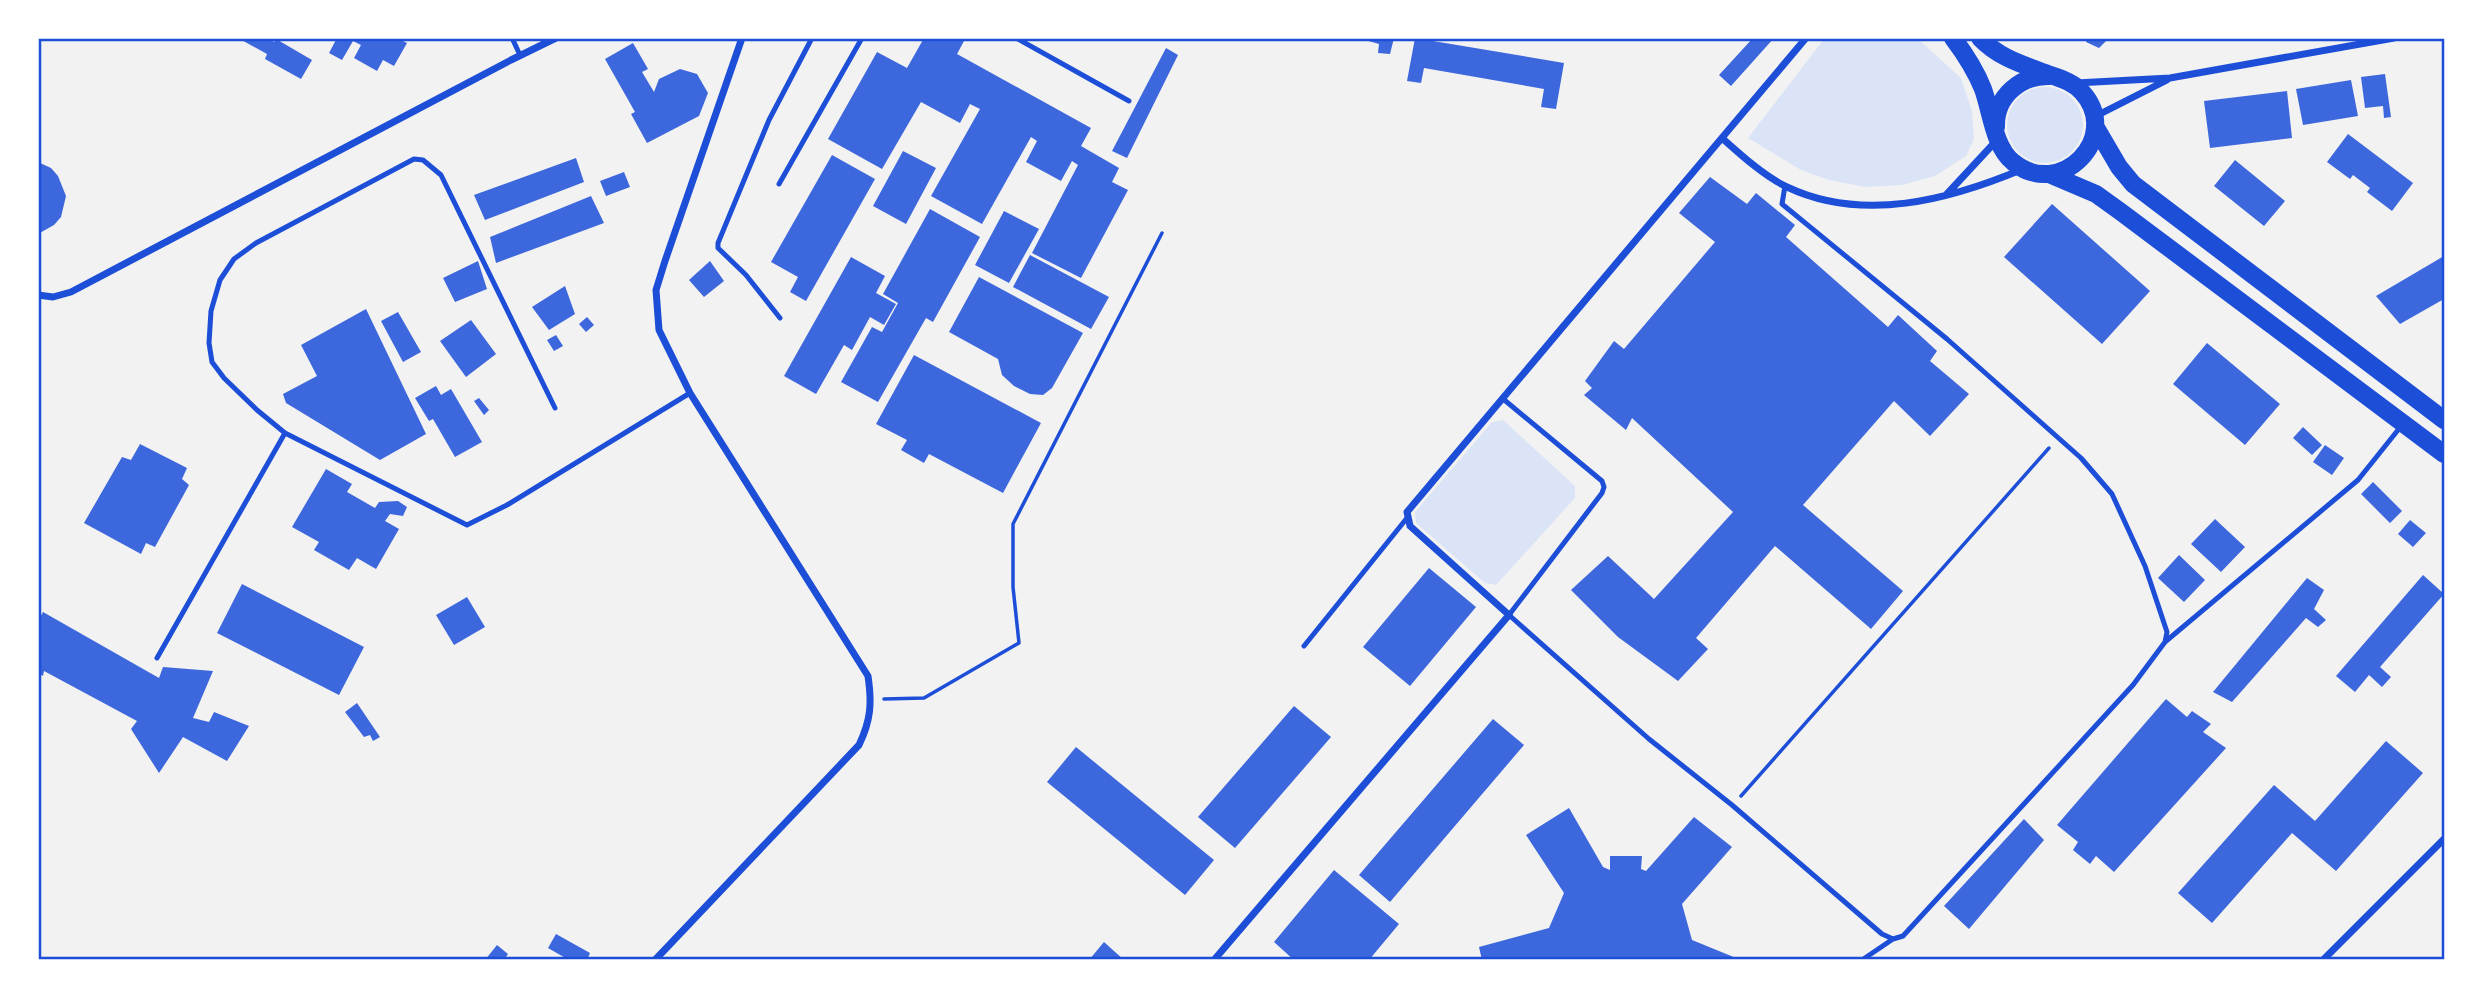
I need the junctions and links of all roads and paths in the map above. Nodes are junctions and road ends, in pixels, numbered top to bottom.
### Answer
1 (512, 38) edge
2 (556, 38) edge
3 (742, 38) edge
4 (812, 38) edge
5 (862, 38) edge
6 (1016, 38) edge
7 (1806, 38) edge
8 (1953, 38) edge
9 (1980, 38) edge
10 (2394, 38) edge
11 (520, 55) junction
12 (2053, 76) junction
13 (2170, 78) junction
14 (2072, 83) junction
15 (1129, 101) dead end
16 (2095, 121) junction
17 (1997, 135) junction
18 (1722, 138) junction
19 (2023, 169) junction
20 (2049, 174) junction
21 (779, 184) dead end
22 (1784, 186) junction
23 (1945, 196) junction
24 (1162, 233) dead end
25 (40, 298) edge
26 (780, 317) dead end
27 (690, 394) junction
28 (1502, 398) junction
29 (555, 408) dead end
30 (2445, 420) edge
31 (2403, 423) junction
32 (285, 432) junction
33 (2058, 438) junction
34 (2445, 454) edge
35 (1407, 518) junction
36 (1509, 615) junction
37 (2165, 642) junction
38 (1304, 646) dead end
39 (157, 658) dead end
40 (872, 700) junction
41 (1732, 805) junction
42 (2445, 839) edge
43 (1893, 939) junction
44 (655, 960) edge
45 (1214, 960) edge
46 (1862, 960) edge
47 (2323, 960) edge

1 - 11 lane
2 - 11 street
3 - 27 street
4 - 26 lane
5 - 21 lane
6 - 15 lane
7 - 18 street
8 - 17 main road
9 - 12 main road
10 - 13 street
11 - 25 street
12 - 14 main road
12 - 17 main road
13 - 14 street
13 - 16 street
14 - 16 main road
16 - 20 main road
16 - 30 main road
17 - 19 main road
17 - 23 street
18 - 22 street
18 - 28 street
19 - 20 main road
19 - 23 street
20 - 31 main road
22 - 23 street
22 - 33 lane
24 - 40 path
27 - 32 lane
27 - 40 street
28 - 35 street
28 - 36 lane
29 - 32 lane
31 - 34 main road
31 - 37 lane
32 - 39 lane
33 - 37 lane
33 - 41 path
35 - 36 street
35 - 38 lane
36 - 41 lane
36 - 45 street
37 - 43 lane
40 - 44 street
41 - 43 lane
42 - 47 street
43 - 46 lane

